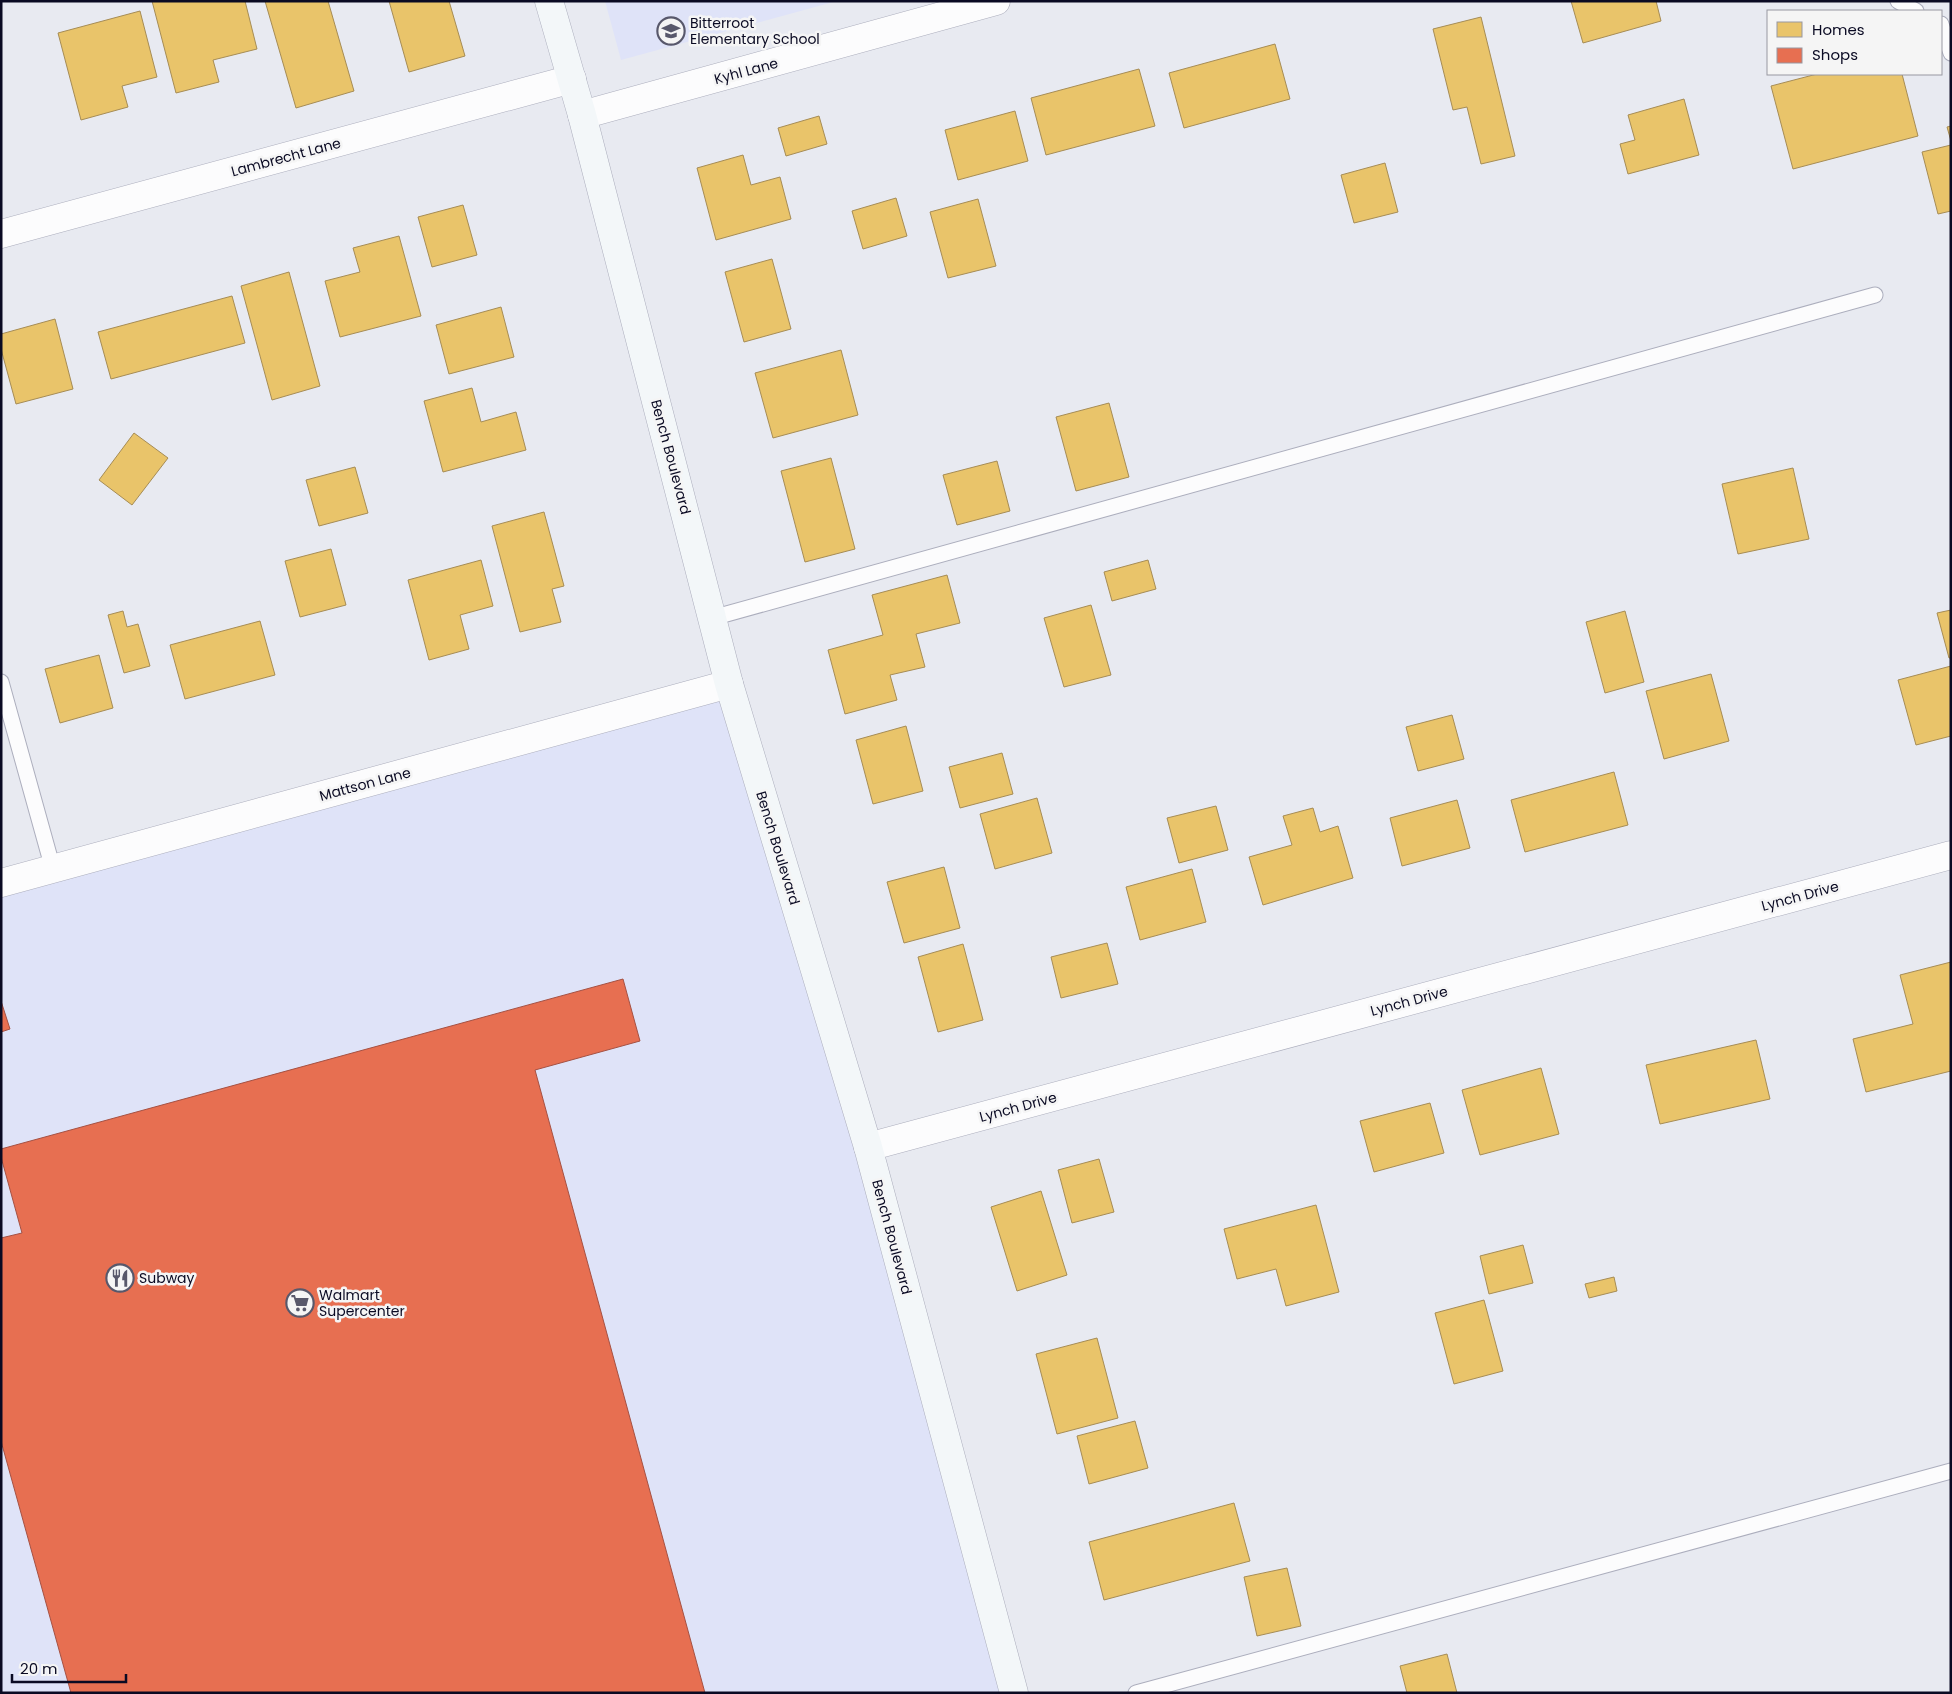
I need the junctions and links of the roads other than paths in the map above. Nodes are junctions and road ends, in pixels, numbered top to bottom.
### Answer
1 (549, 1) edge
2 (996, 1) edge
3 (1898, 1) edge
4 (1914, 10) edge
5 (1942, 27) edge
6 (1951, 53) edge
7 (572, 79) junction
8 (582, 115) junction
9 (1, 234) edge
10 (1875, 295) dead end
11 (712, 618) junction
12 (1, 682) edge
13 (729, 684) junction
14 (1951, 855) edge
15 (53, 869) junction
16 (1, 883) edge
17 (868, 1147) junction
18 (1951, 1471) edge
19 (1014, 1693) edge
20 (1136, 1693) edge

1 - 7 main road, Bench Boulevard
2 - 8 street, Kyhl Lane
3 - 4 lane
5 - 6 lane
7 - 8 main road, Bench Boulevard
7 - 9 street, Lambrecht Lane
8 - 11 main road, Bench Boulevard
10 - 11 lane
11 - 13 main road, Bench Boulevard
12 - 15 lane
13 - 15 street, Mattson Lane
13 - 17 main road, Bench Boulevard
14 - 17 street, Lynch Drive
15 - 16 street, Mattson Lane
17 - 19 main road, Bench Boulevard
18 - 20 lane

